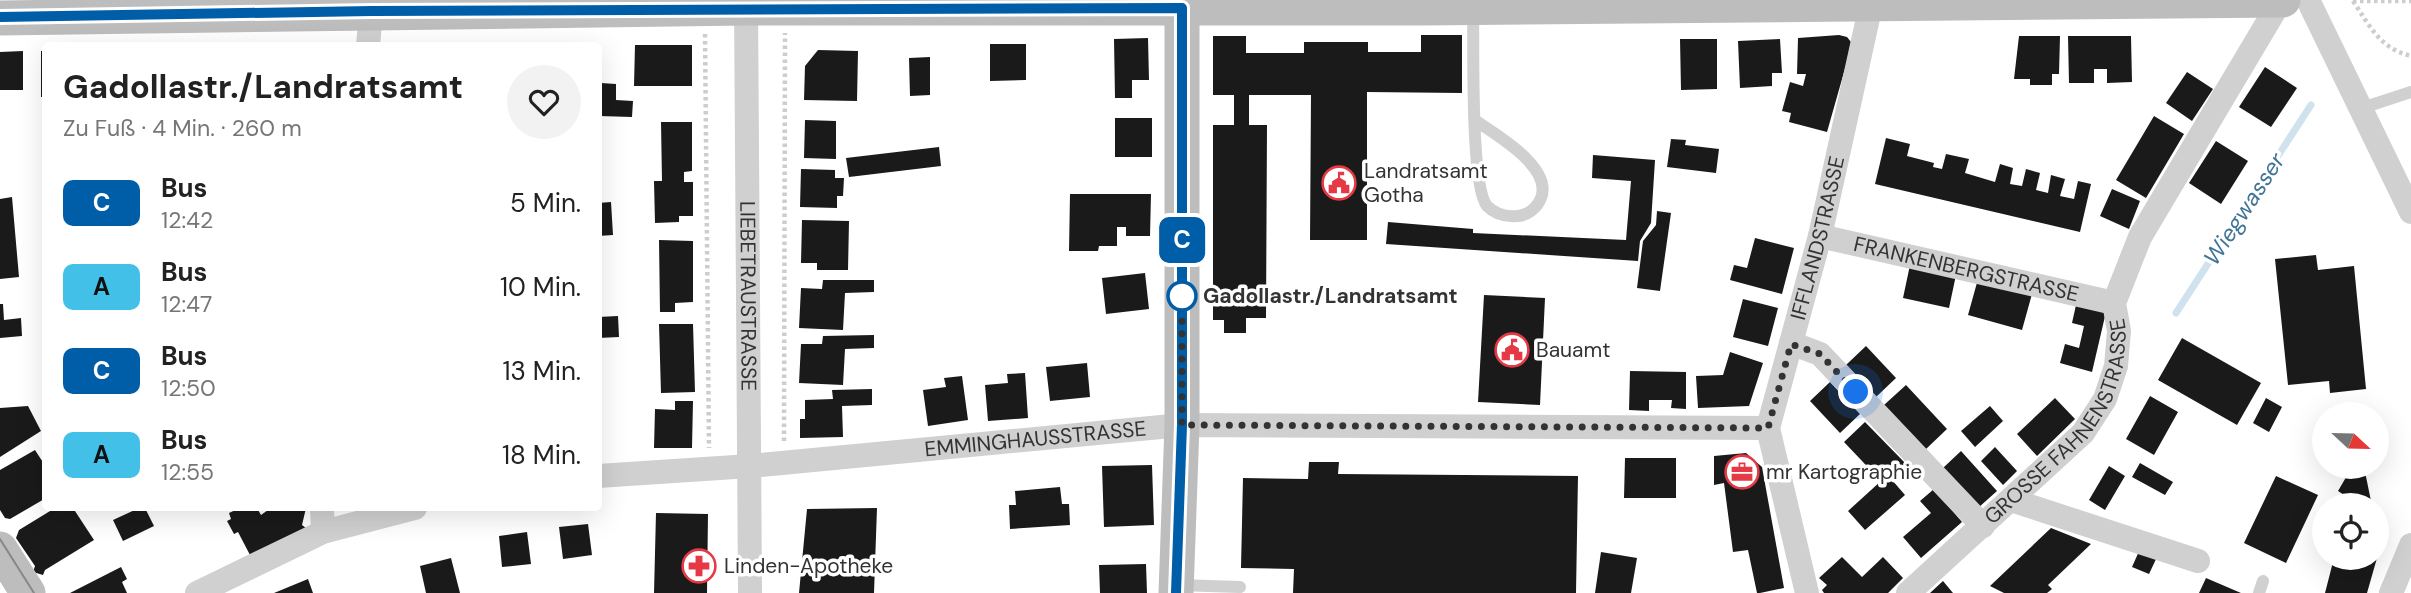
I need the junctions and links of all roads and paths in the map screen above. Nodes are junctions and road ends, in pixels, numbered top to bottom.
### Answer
1 (2282, 0) edge
2 (2308, 0) edge
3 (2178, 1) edge
4 (2411, 1) edge
5 (1872, 2) edge
6 (1599, 3) edge
7 (746, 4) edge
8 (1182, 4) edge
9 (372, 5) edge
10 (705, 8) junction
11 (785, 8) junction
12 (1473, 8) junction
13 (0, 18) edge
14 (368, 42) edge
15 (2411, 56) edge
16 (2411, 92) edge
17 (2359, 109) junction
18 (1476, 121) junction
19 (2411, 212) edge
20 (1820, 236) junction
21 (2113, 303) junction
22 (1791, 344) junction
23 (1182, 425) junction
24 (1768, 428) junction
25 (784, 463) junction
26 (750, 466) junction
27 (709, 469) junction
28 (602, 477) edge
29 (2011, 500) junction
30 (322, 511) edge
31 (404, 511) edge
32 (1983, 526) junction
33 (323, 532) junction
34 (2411, 545) edge
35 (0, 549) edge
36 (2198, 561) dead end
37 (1240, 587) dead end
38 (1176, 589) edge
39 (28, 593) edge
40 (197, 593) edge
41 (750, 593) edge
42 (1807, 593) edge
43 (1908, 593) edge
44 (2390, 593) edge

1 - 3 street
1 - 21 street, GROSSE FAHNENSTRASSE
2 - 17 street
3 - 5 street
4 - 15 path
5 - 6 street
5 - 20 street, IFFLANDSTRASSE
6 - 12 street
7 - 10 street
7 - 11 street
7 - 26 street, LIEBETRAUSTRASSE
8 - 11 street
8 - 12 street
8 - 23 street
9 - 10 street
9 - 13 street
9 - 14 street
10 - 27 path
11 - 25 path
12 - 18 lane
16 - 17 lane
17 - 19 street
18 - 18 lane
20 - 21 street, FRANKENBERGSTRASSE
20 - 22 street, IFFLANDSTRASSE
21 - 29 street, GROSSE FAHNENSTRASSE
22 - 24 street, IFFLANDSTRASSE
22 - 32 street
23 - 24 street, EMMINGHAUSSTRASSE
23 - 25 street, EMMINGHAUSSTRASSE
23 - 38 street
24 - 42 street, IFFLANDSTRASSE
25 - 26 street, EMMINGHAUSSTRASSE
26 - 27 street, EMMINGHAUSSTRASSE
26 - 41 street, LIEBETRAUSTRASSE
27 - 28 street, EMMINGHAUSSTRASSE
29 - 32 street, GROSSE FAHNENSTRASSE
29 - 36 street
30 - 33 street
31 - 33 street
32 - 43 street, GROSSE FAHNENSTRASSE
33 - 40 street
34 - 44 street
35 - 39 street
37 - 38 lane

